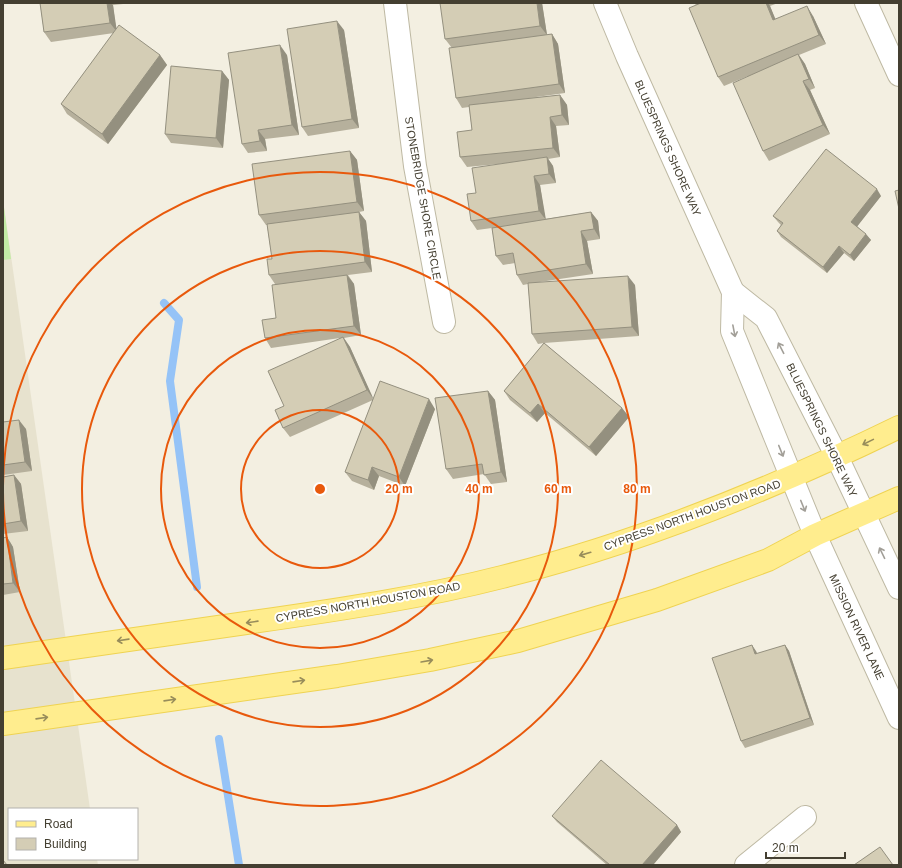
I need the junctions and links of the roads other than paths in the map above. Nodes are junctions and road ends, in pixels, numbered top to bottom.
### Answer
1 (395, 3) edge
2 (605, 3) edge
3 (866, 3) edge
4 (899, 75) edge
5 (733, 292) junction
6 (444, 322) dead end
7 (899, 427) edge
8 (837, 457) junction
9 (792, 477) junction
10 (899, 498) edge
11 (863, 515) junction
12 (815, 535) junction
13 (899, 588) edge
14 (3, 658) edge
15 (899, 718) edge
16 (3, 724) edge
17 (804, 817) dead end
18 (746, 865) edge

1 - 6 street, STONEBRIDGE SHORE CIRCLE
2 - 5 street, BLUESPRINGS SHORE WAY
3 - 4 street
8 -> 5 street, BLUESPRINGS SHORE WAY
5 -> 9 street, BLUESPRINGS SHORE WAY
7 -> 8 main road, CYPRESS NORTH HOUSTON ROAD
8 - 9 main road, CYPRESS NORTH HOUSTON ROAD
8 - 11 street, BLUESPRINGS SHORE WAY
9 -> 12 street, BLUESPRINGS SHORE WAY
9 -> 14 main road, CYPRESS NORTH HOUSTON ROAD
10 - 11 main road
11 - 12 main road
13 -> 11 street
12 - 15 street, MISSION RIVER LANE
16 -> 12 main road
17 - 18 street

